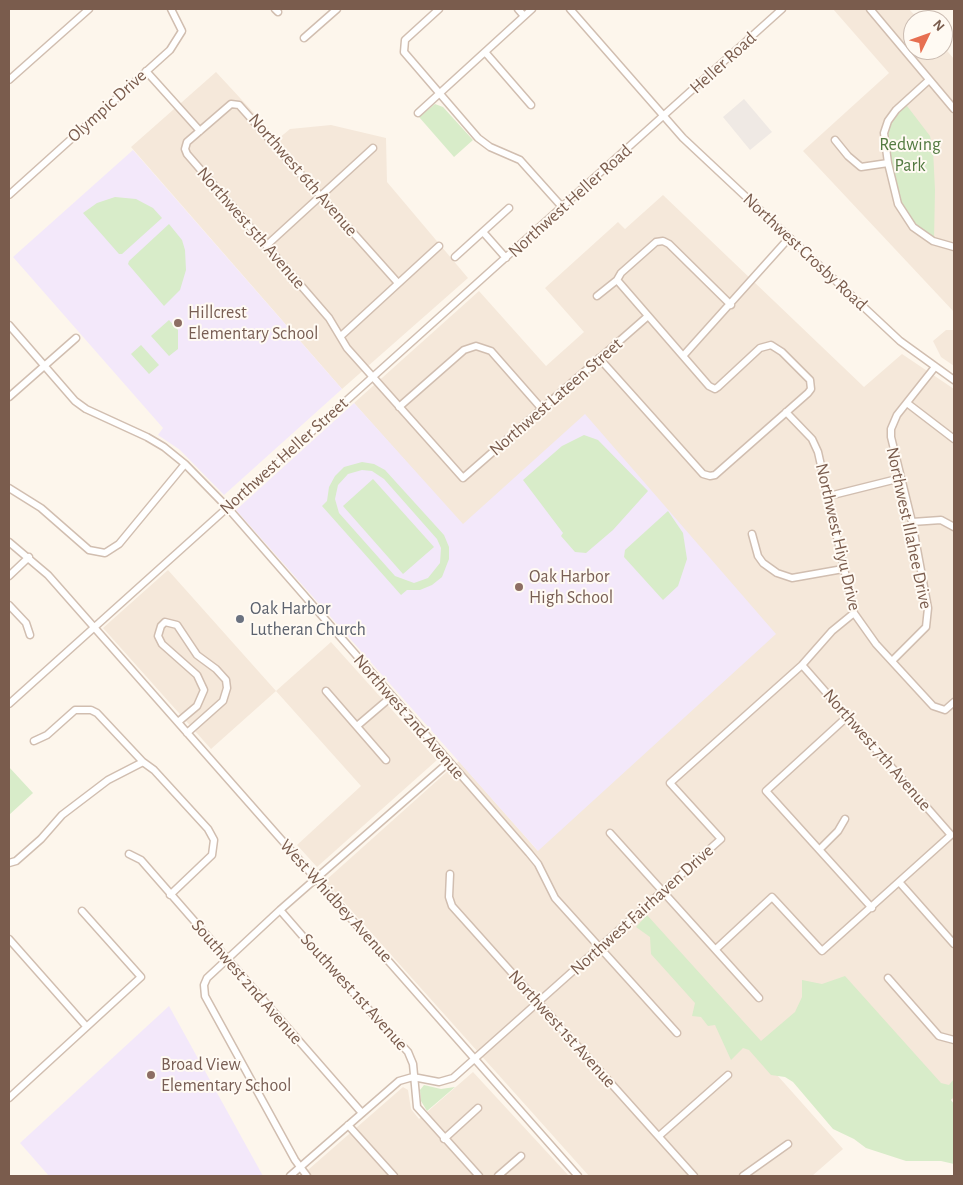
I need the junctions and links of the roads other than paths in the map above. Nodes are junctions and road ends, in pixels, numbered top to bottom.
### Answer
1 (89, 9) edge
2 (171, 9) edge
3 (337, 9) edge
4 (439, 9) edge
5 (518, 9) edge
6 (532, 9) edge
7 (570, 9) edge
8 (782, 9) edge
9 (870, 9) edge
10 (524, 16) junction
11 (304, 38) dead end
12 (485, 52) junction
13 (146, 71) junction
14 (9, 80) edge
15 (929, 80) junction
16 (439, 93) junction
17 (530, 105) dead end
18 (954, 110) edge
19 (418, 113) dead end
20 (663, 117) junction
21 (200, 131) junction
22 (835, 140) dead end
23 (372, 148) dead end
24 (888, 164) junction
25 (9, 195) edge
26 (321, 196) junction
27 (509, 208) dead end
28 (563, 208) junction
29 (483, 232) junction
30 (790, 238) junction
31 (267, 244) junction
32 (439, 246) dead end
33 (954, 247) edge
34 (455, 257) dead end
35 (506, 258) junction
36 (617, 280) junction
37 (398, 284) junction
38 (476, 284) joint
39 (597, 296) dead end
40 (731, 305) junction
41 (648, 316) junction
42 (9, 325) edge
43 (341, 336) junction
44 (76, 338) dead end
45 (683, 356) junction
46 (599, 358) junction
47 (45, 365) junction
48 (935, 367) junction
49 (373, 377) junction
50 (954, 380) edge
51 (9, 397) edge
52 (907, 403) junction
53 (399, 407) junction
54 (542, 409) junction
55 (786, 412) junction
56 (954, 439) edge
57 (185, 464) junction
58 (463, 478) joint
59 (901, 478) junction
60 (9, 488) edge
61 (828, 496) junction
62 (227, 507) junction
63 (912, 522) junction
64 (954, 527) edge
65 (752, 534) dead end
66 (9, 542) edge
67 (29, 557) junction
68 (843, 569) junction
69 (9, 576) edge
70 (9, 605) edge
71 (854, 613) junction
72 (93, 628) junction
73 (30, 635) dead end
74 (893, 660) junction
75 (802, 665) junction
76 (326, 691) dead end
77 (391, 697) junction
78 (954, 702) edge
79 (9, 704) edge
80 (848, 716) junction
81 (178, 722) junction
82 (357, 726) junction
83 (187, 733) junction
84 (34, 741) dead end
85 (386, 760) dead end
86 (143, 762) junction
87 (449, 762) junction
88 (845, 820) dead end
89 (610, 833) dead end
90 (820, 850) junction
91 (130, 854) dead end
92 (9, 863) edge
93 (450, 874) dead end
94 (316, 878) junction
95 (900, 883) junction
96 (663, 892) junction
97 (170, 895) junction
98 (872, 908) junction
99 (82, 910) dead end
100 (280, 910) junction
101 (9, 939) edge
102 (954, 944) edge
103 (600, 948) junction
104 (716, 949) junction
105 (227, 959) junction
106 (888, 978) dead end
107 (759, 998) dead end
108 (539, 1002) junction
109 (86, 1026) junction
110 (677, 1033) dead end
111 (954, 1040) edge
112 (476, 1058) junction
113 (728, 1075) dead end
114 (413, 1076) junction
115 (9, 1098) edge
116 (478, 1108) dead end
117 (362, 1113) junction
118 (348, 1125) junction
119 (659, 1136) junction
120 (444, 1139) junction
121 (788, 1144) dead end
122 (521, 1156) dead end
123 (300, 1168) junction
124 (290, 1176) edge
125 (307, 1176) edge
126 (394, 1176) edge
127 (479, 1176) edge
128 (498, 1176) edge
129 (578, 1176) edge
130 (694, 1176) edge
131 (743, 1176) edge

1 - 14 street
2 - 13 street, Olympic Drive
3 - 11 street
4 - 16 street
5 - 10 street
6 - 10 street
7 - 20 street, Northwest Crosby Road
8 - 20 street, Heller Road
9 - 15 street
10 - 12 street
12 - 16 street
12 - 17 street
13 - 21 street
13 - 25 street, Olympic Drive
15 - 18 street
15 - 24 street
16 - 19 street
16 - 28 street
20 - 28 street, Northwest Heller Road
20 - 30 street, Northwest Crosby Road
21 - 26 street, Northwest 6th Avenue
21 - 31 street, Northwest 5th Avenue
22 - 24 street
23 - 26 street
24 - 33 street
26 - 31 street
26 - 37 street, Northwest 6th Avenue
27 - 29 street
28 - 35 street, Northwest Heller Road
29 - 34 street
29 - 35 street
30 - 40 street
30 - 48 street, Northwest Crosby Road
31 - 43 street, Northwest 5th Avenue
32 - 37 street
35 - 38 street, Northwest Heller Road
36 - 39 street
36 - 40 street
36 - 41 street
37 - 43 street
38 - 49 street, Northwest Heller Street
40 - 45 street
41 - 45 street
41 - 46 street, Northwest Lateen Street
42 - 47 street, Northwest 2nd Avenue
43 - 49 street, Northwest 5th Avenue
44 - 47 street
45 - 55 street
46 - 54 street, Northwest Lateen Street
46 - 55 street
47 - 51 street
47 - 57 street, Northwest 2nd Avenue
48 - 50 street, Northwest Crosby Road
48 - 52 street, Northwest Illahee Drive
49 - 53 street, Northwest 5th Avenue
49 - 62 street, Northwest Heller Street
52 - 56 street
52 - 59 street, Northwest Illahee Drive
53 - 54 street
53 - 58 street, Northwest 5th Avenue
54 - 58 street, Northwest Lateen Street
55 - 61 street, Northwest Hiyu Drive
57 - 60 street
57 - 62 street, Northwest 2nd Avenue
59 - 61 street
59 - 63 street, Northwest Illahee Drive
61 - 68 street, Northwest Hiyu Drive
62 - 72 street, Northwest Heller Street
62 - 77 street, Northwest 2nd Avenue
63 - 64 street
63 - 74 street, Northwest Illahee Drive
65 - 68 street
66 - 67 street, West Whidbey Avenue
67 - 69 street
67 - 72 street, West Whidbey Avenue
68 - 71 street, Northwest Hiyu Drive
70 - 73 street
71 - 74 street, Northwest Hiyu Drive
71 - 75 street, Northwest Fairhaven Drive
72 - 79 street, Northwest Heller Street
72 - 81 street, West Whidbey Avenue
74 - 78 street, Northwest Hiyu Drive
75 - 80 street, Northwest 7th Avenue
75 - 96 street, Northwest Fairhaven Drive
76 - 82 street
77 - 82 street
77 - 87 street, Northwest 2nd Avenue
80 - 90 street
80 - 95 street, Northwest 7th Avenue
81 - 83 street, West Whidbey Avenue
81 - 83 street
82 - 85 street
83 - 94 street, West Whidbey Avenue
84 - 86 street
86 - 92 street
86 - 97 street
87 - 94 street
87 - 103 street, Northwest 2nd Avenue
88 - 90 street
89 - 96 street
90 - 98 street
91 - 97 street, Southwest 2nd Avenue
93 - 108 street, Northwest 1st Avenue
94 - 100 street
94 - 112 street, West Whidbey Avenue
95 - 98 street
95 - 102 street
96 - 103 street, Northwest Fairhaven Drive
96 - 104 street
97 - 105 street, Southwest 2nd Avenue
98 - 104 street
99 - 109 street
100 - 105 street
100 - 114 street, Southwest 1st Avenue
101 - 109 street
103 - 108 street, Northwest Fairhaven Drive
103 - 110 street, Northwest 2nd Avenue
104 - 107 street
105 - 117 street, Southwest 2nd Avenue
105 - 123 street
106 - 111 street
108 - 112 street, Northwest Fairhaven Drive
108 - 119 street, Northwest 1st Avenue
109 - 115 street
112 - 114 street, Northwest Fairhaven Drive
112 - 129 street, West Whidbey Avenue
113 - 119 street
114 - 117 street
114 - 120 street, Southwest 1st Avenue
116 - 120 street
117 - 118 street
118 - 123 street
118 - 126 street
119 - 130 street, Northwest 1st Avenue
120 - 127 street, Southwest 1st Avenue
121 - 131 street
122 - 128 street
123 - 124 street
123 - 125 street

